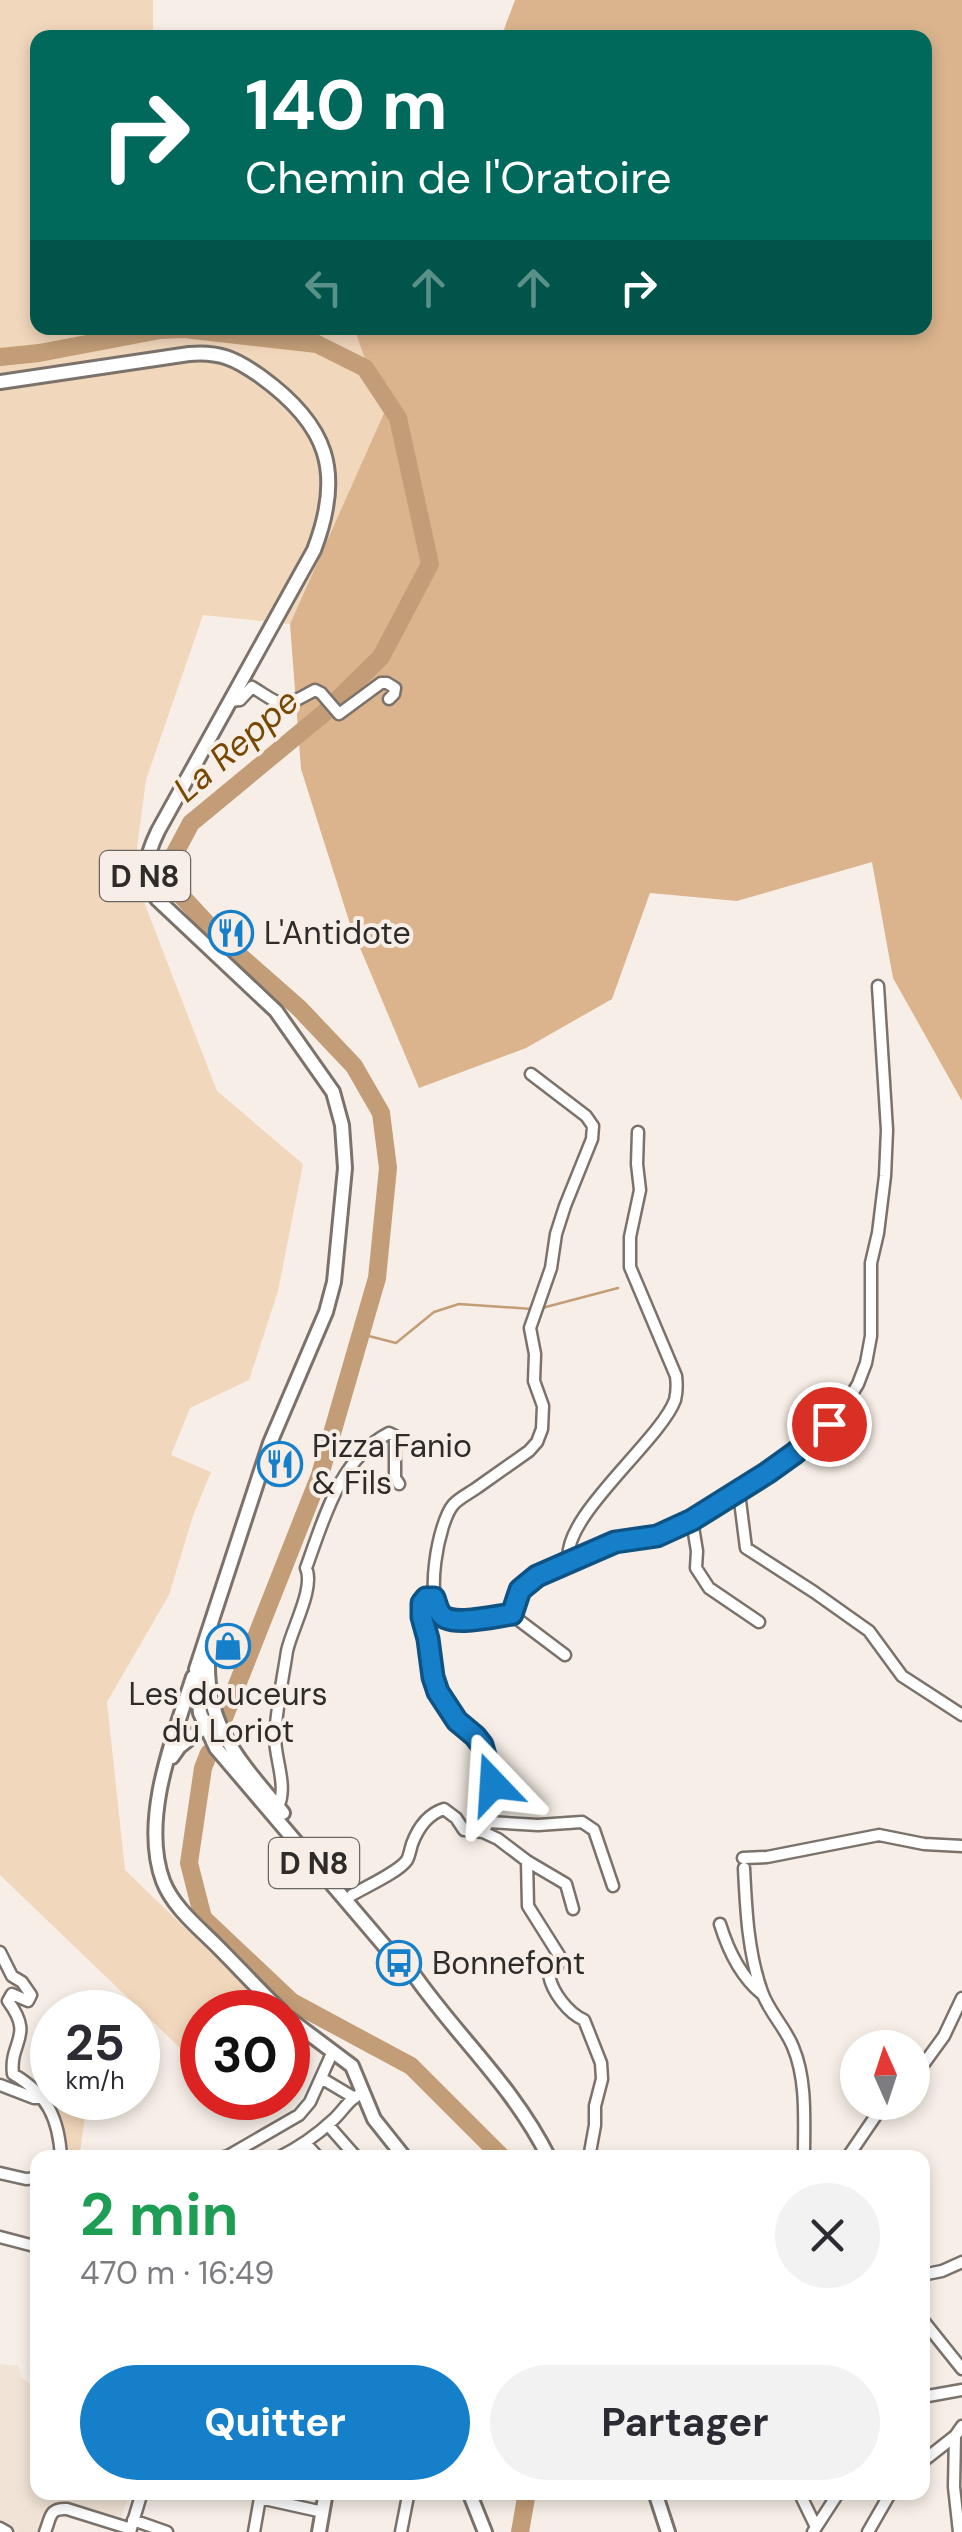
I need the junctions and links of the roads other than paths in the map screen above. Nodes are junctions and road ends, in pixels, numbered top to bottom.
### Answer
1 (0, 382) edge
2 (388, 699) dead end
3 (230, 701) junction
4 (878, 986) dead end
5 (532, 1074) dead end
6 (638, 1132) dead end
7 (398, 1484) dead end
8 (738, 1492) junction
9 (692, 1520) junction
10 (569, 1562) junction
11 (434, 1598) junction
12 (512, 1614) junction
13 (214, 1619) junction
14 (759, 1622) dead end
15 (564, 1655) dead end
16 (196, 1669) junction
17 (962, 1714) edge
18 (208, 1722) junction
19 (177, 1727) junction
20 (188, 1740) junction
21 (216, 1748) junction
22 (165, 1768) junction
23 (278, 1808) junction
24 (487, 1827) junction
25 (962, 1846) edge
26 (527, 1861) junction
27 (614, 1886) dead end
28 (352, 1895) junction
29 (573, 1909) dead end
30 (720, 1924) dead end
31 (0, 1952) edge
32 (415, 1977) junction
33 (260, 1990) edge
34 (30, 1994) edge
35 (762, 1994) junction
36 (30, 1998) edge
37 (962, 1998) edge
38 (310, 2034) edge
39 (333, 2052) junction
40 (930, 2055) edge
41 (321, 2078) junction
42 (30, 2084) edge
43 (0, 2086) edge
44 (358, 2095) junction
45 (30, 2097) edge
46 (54, 2120) edge
47 (873, 2120) edge
48 (260, 2124) dead end
49 (328, 2124) junction
50 (258, 2138) junction
51 (305, 2143) junction
52 (61, 2150) edge
53 (238, 2150) edge
54 (292, 2150) edge
55 (312, 2150) edge
56 (350, 2150) edge
57 (399, 2150) edge
58 (545, 2150) edge
59 (591, 2150) edge
60 (804, 2150) edge
61 (852, 2150) edge
62 (0, 2173) edge
63 (30, 2179) edge
64 (0, 2238) edge
65 (30, 2246) edge
66 (962, 2262) edge
67 (930, 2273) edge
68 (930, 2329) edge
69 (962, 2369) edge
70 (962, 2390) edge
71 (930, 2396) edge
72 (958, 2432) edge
73 (930, 2455) edge
74 (139, 2500) edge
75 (260, 2500) edge
76 (269, 2500) edge
77 (325, 2500) edge
78 (407, 2500) edge
79 (473, 2500) edge
80 (658, 2500) edge
81 (801, 2500) edge
82 (834, 2500) edge
83 (886, 2500) edge
84 (323, 2512) junction
85 (131, 2527) edge
86 (0, 2528) edge
87 (814, 2530) edge
88 (7, 2532) edge
89 (46, 2532) edge
90 (167, 2532) edge
91 (254, 2532) edge
92 (319, 2532) edge
93 (401, 2532) edge
94 (485, 2532) edge
95 (668, 2532) edge
96 (868, 2532) edge
97 (959, 2532) edge

1 - 3 main road, D N8
2 - 3 street
3 - 13 main road, D N8
4 - 8 street
5 - 11 street
6 - 10 street
7 - 23 street
8 - 9 street
8 - 17 street
9 - 10 street
9 - 14 street
10 - 12 street
11 - 12 street
11 - 24 street
12 - 15 street
13 - 16 main road, D N8
13 - 18 main road, D N8
16 - 18 main road, D N8
16 - 19 main road
18 - 19 main road
18 - 20 main road
18 - 21 main road, D N8
18 - 23 main road, D N8
19 - 22 main road
20 - 21 main road
20 - 22 main road
21 - 32 main road, D N8
22 - 33 main road
23 - 28 main road, D N8
24 - 26 street
24 - 27 street
24 - 28 street
25 - 35 street
26 - 29 street
26 - 59 street
28 - 32 main road, D N8
30 - 35 street
31 - 34 street
32 - 58 main road, D N8
35 - 60 street
36 - 42 street
37 - 40 street
38 - 39 main road
39 - 41 street
39 - 44 main road
41 - 44 street
41 - 50 street
43 - 45 street
44 - 49 street
44 - 57 main road
46 - 52 street
47 - 61 street
48 - 50 street
49 - 51 street
49 - 56 street
50 - 53 street
51 - 54 street
51 - 55 street
62 - 63 street
64 - 65 street
66 - 67 street
68 - 69 street
70 - 71 street
72 - 73 street
72 - 97 street
74 - 85 street
75 - 91 street
76 - 84 street
77 - 84 main road
78 - 93 street
79 - 94 main road
80 - 95 main road
81 - 87 street
82 - 87 street
83 - 96 street
84 - 92 main road
85 - 89 street
85 - 90 street
86 - 88 street

